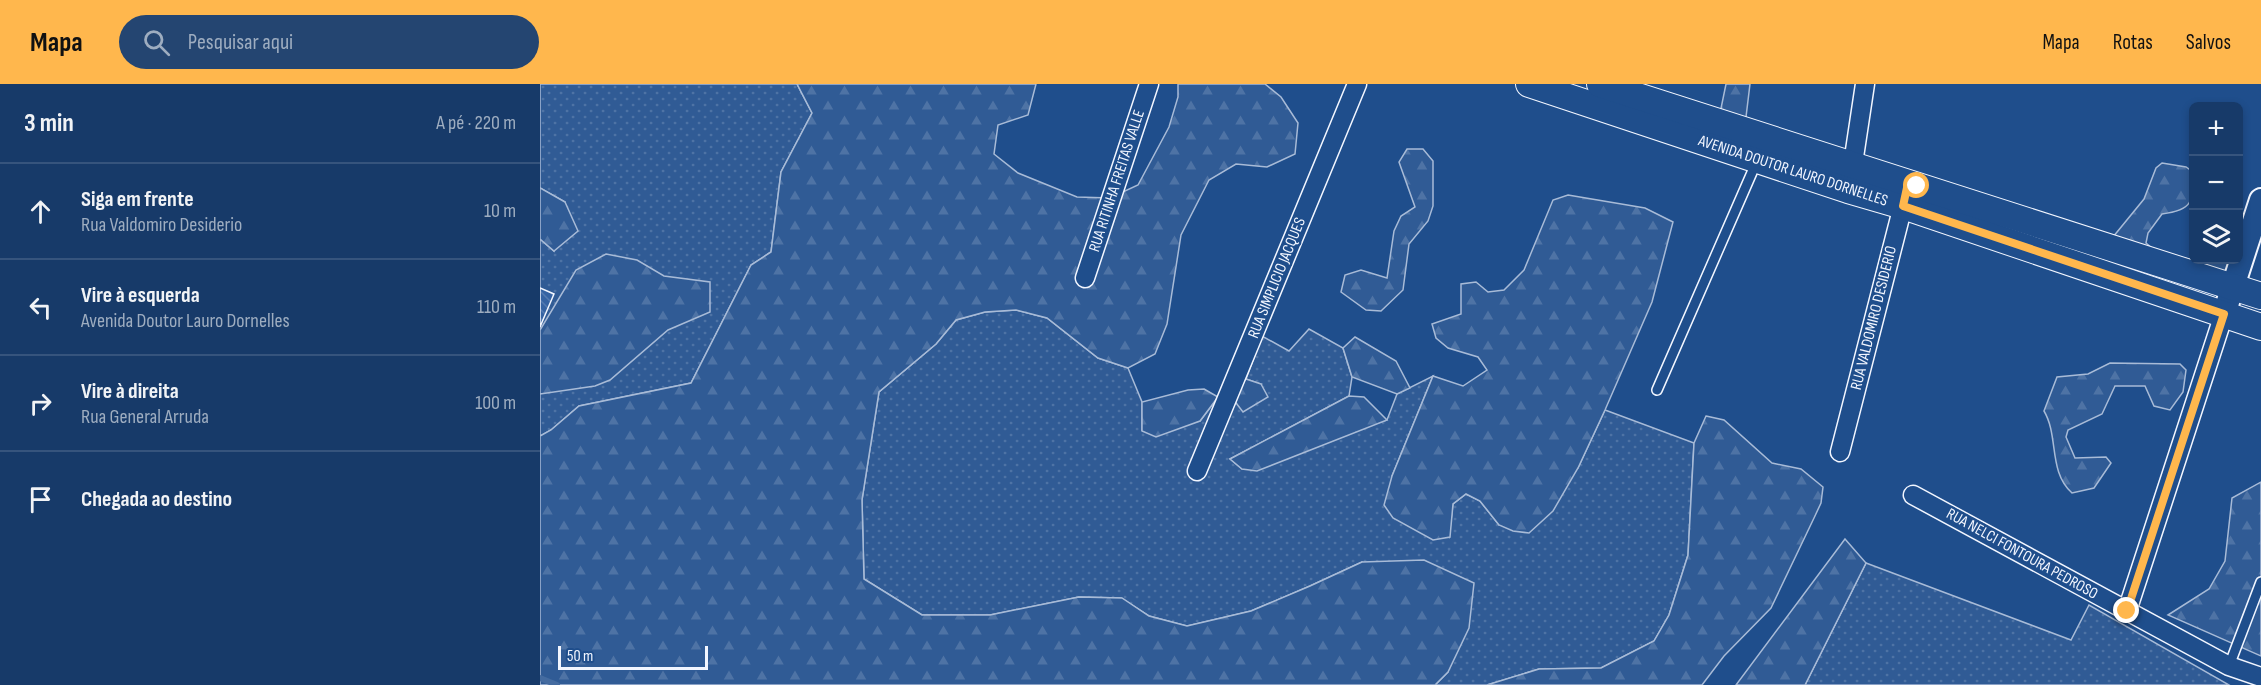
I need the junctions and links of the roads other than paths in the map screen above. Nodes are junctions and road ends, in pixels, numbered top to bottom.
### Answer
1 (1149, 84) edge
2 (1357, 84) edge
3 (1529, 84) edge
4 (1600, 84) edge
5 (1865, 84) edge
6 (1758, 160) junction
7 (1851, 178) junction
8 (1905, 195) junction
9 (2261, 200) edge
10 (1085, 278) dead end
11 (2232, 287) junction
12 (2261, 296) edge
13 (2224, 314) junction
14 (2261, 327) edge
15 (1657, 390) dead end
16 (1840, 452) dead end
17 (1197, 471) dead end
18 (1913, 495) dead end
19 (2261, 582) edge
20 (2127, 611) junction
21 (2229, 666) junction
22 (2261, 676) edge

1 - 10 street, RUA RITINHA FREITAS VALLE
2 - 17 street, RUA SIMPLICIO JACQUES
3 - 6 main road, AVENIDA DOUTOR LAURO DORNELLES
4 - 7 main road, AVENIDA DOUTOR LAURO DORNELLES
5 - 7 street
6 - 7 main road, AVENIDA DOUTOR LAURO DORNELLES
6 - 15 lane
7 - 8 main road, AVENIDA DOUTOR LAURO DORNELLES
8 - 11 main road, AVENIDA DOUTOR LAURO DORNELLES
8 - 13 main road, AVENIDA DOUTOR LAURO DORNELLES
8 - 16 street, RUA VALDOMIRO DESIDERIO
9 - 11 street
11 - 12 main road, AVENIDA DOUTOR LAURO DORNELLES
11 - 13 street
13 - 14 main road, AVENIDA DOUTOR LAURO DORNELLES
13 - 20 street
18 - 20 street, RUA NELCI FONTOURA PEDROSO
19 - 21 lane
20 - 21 street, RUA NELCI FONTOURA PEDROSO
21 - 22 street, RUA NELCI FONTOURA PEDROSO

